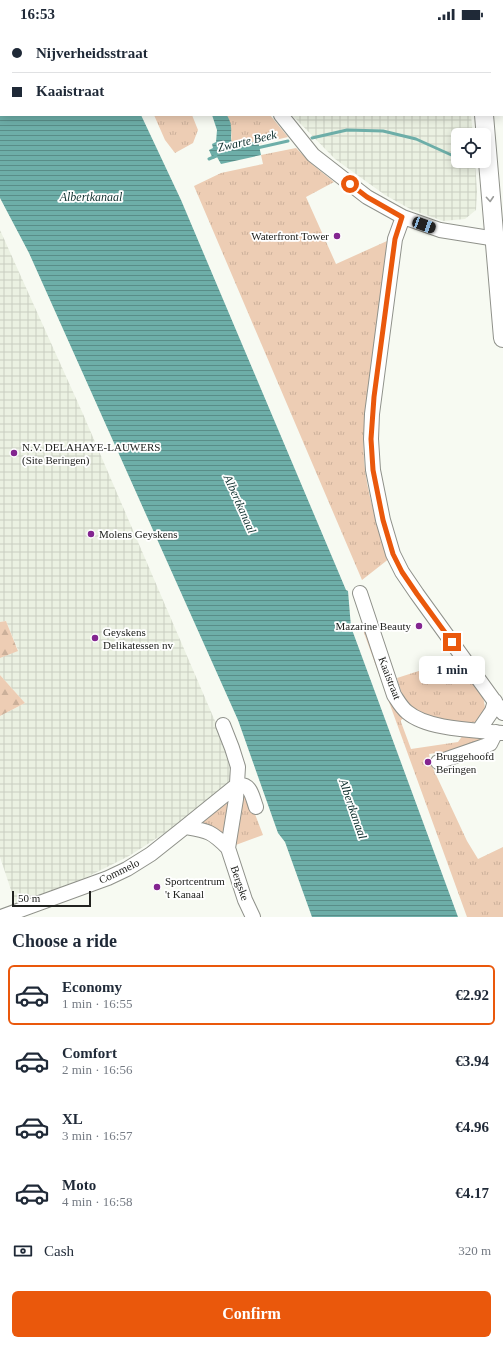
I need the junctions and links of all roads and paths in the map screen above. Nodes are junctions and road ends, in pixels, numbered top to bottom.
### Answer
1 (282, 116) edge
2 (484, 116) edge
3 (402, 217) junction
4 (499, 240) edge
5 (503, 338) edge
6 (360, 593) dead end
7 (499, 707) edge
8 (223, 725) dead end
9 (479, 730) junction
10 (500, 732) edge
11 (438, 762) dead end
12 (237, 785) junction
13 (256, 807) dead end
14 (185, 827) junction
15 (228, 848) junction
16 (40, 911) edge
17 (1, 917) edge
18 (252, 917) edge

1 - 3 street
2 -> 4 main road
3 - 4 street
3 - 7 street
4 - 5 main road
6 - 9 street, Kaaistraat
7 - 9 street
8 - 12 street
9 - 10 street, Kaaistraat
10 - 11 street, Kaaistraat
12 - 13 street
12 - 14 street, Commelo
12 - 15 street
14 - 15 street
14 - 16 street, Commelo
15 - 18 street, Bergske
16 - 17 street, Commelo

